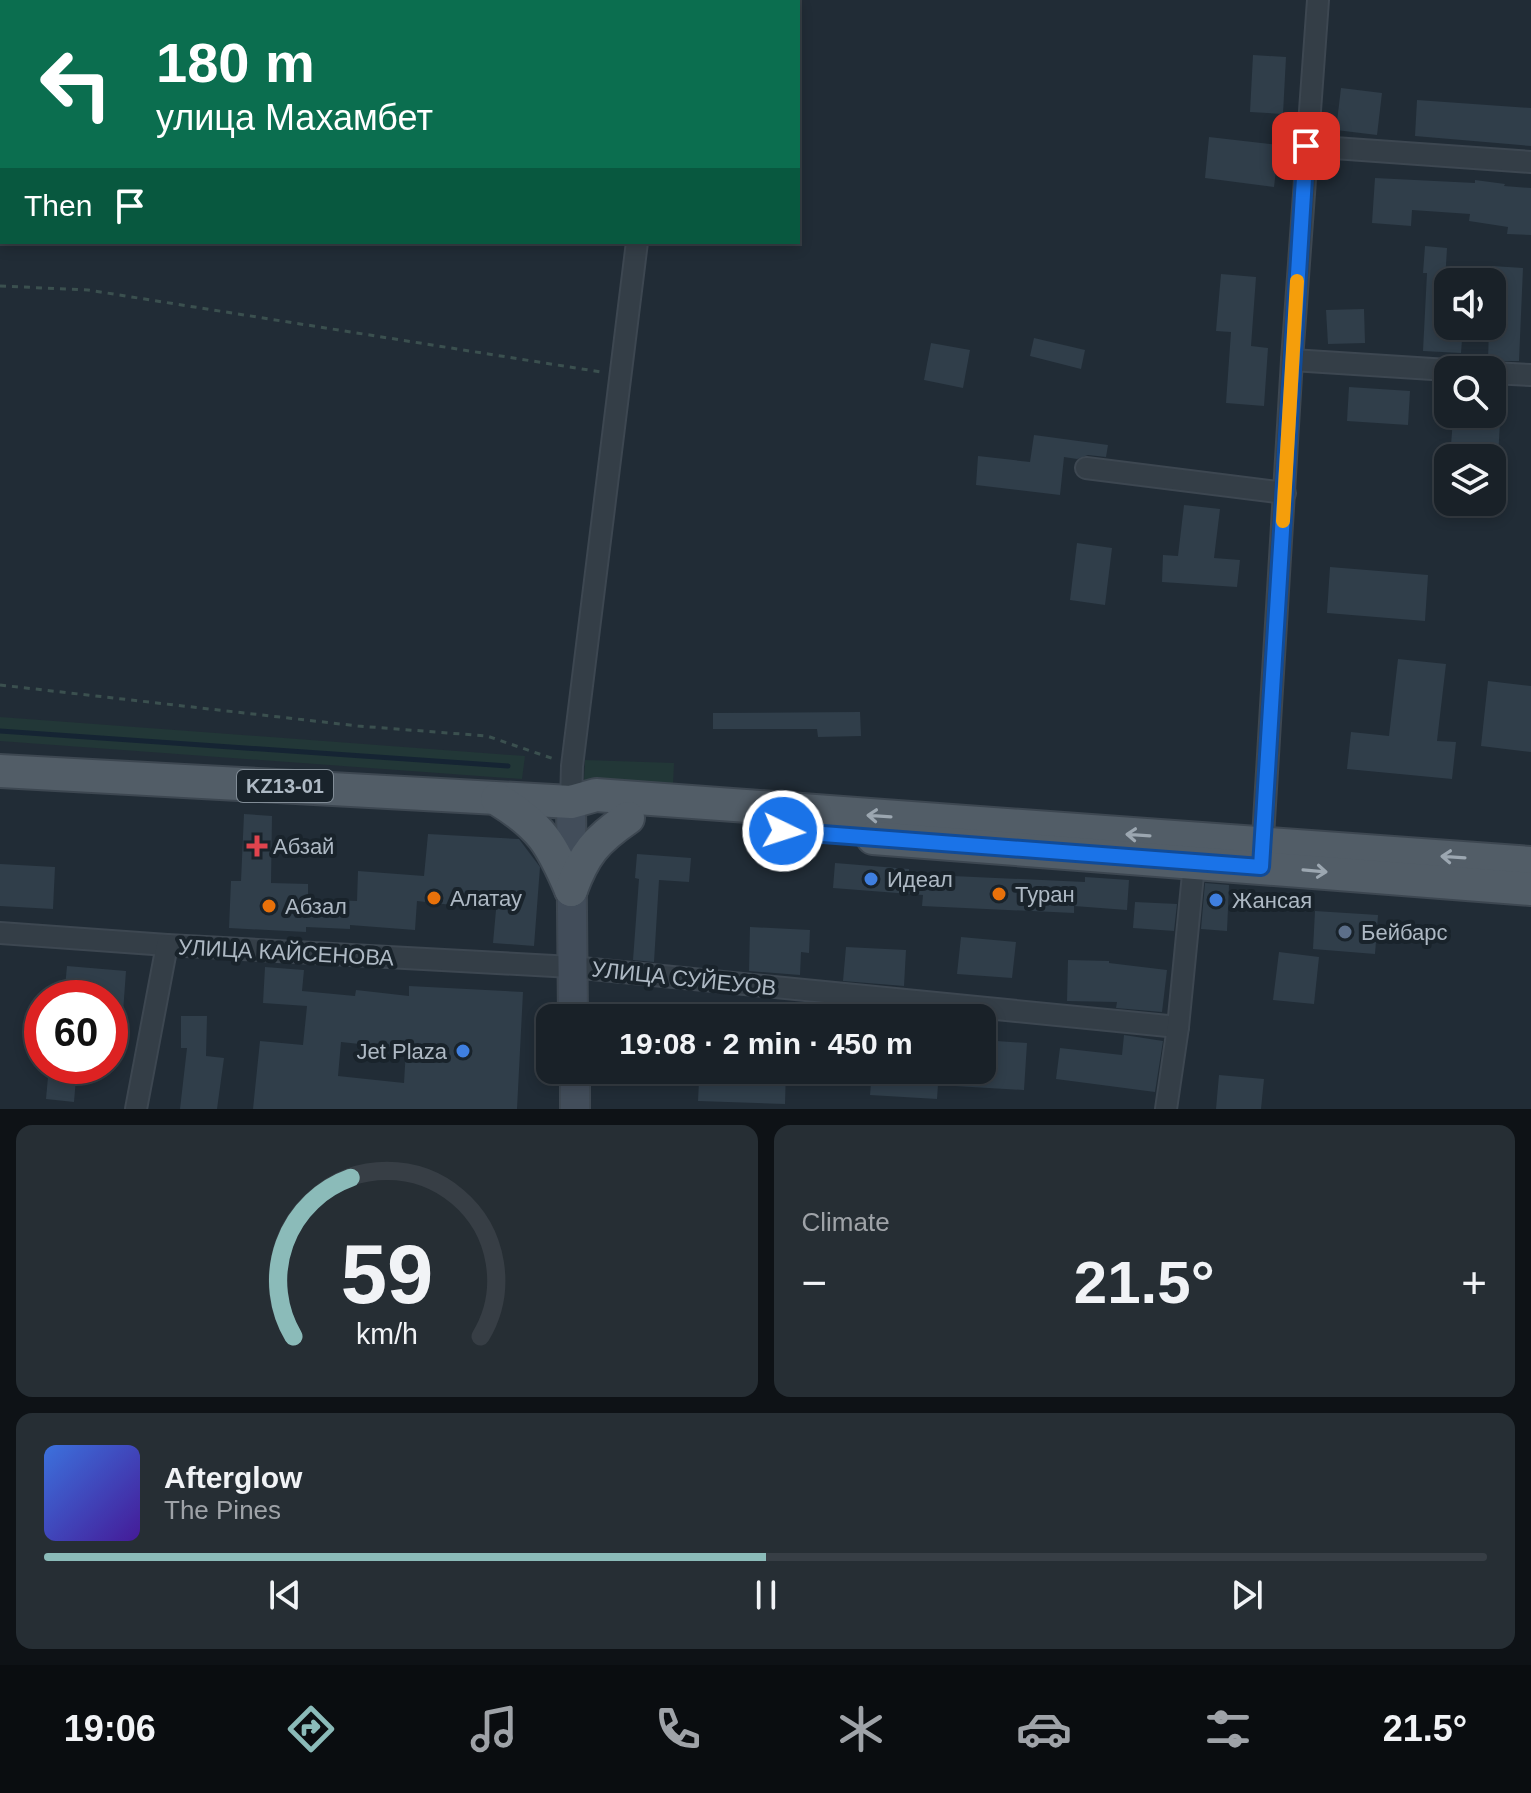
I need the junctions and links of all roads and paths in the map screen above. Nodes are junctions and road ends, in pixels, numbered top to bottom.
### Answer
1 (1318, 0) edge
2 (1306, 146) junction
3 (1531, 162) edge
4 (637, 244) edge
5 (0, 286) edge
6 (1292, 360) junction
7 (1434, 369) edge
8 (1506, 374) edge
9 (620, 375) junction
10 (1531, 375) edge
11 (1086, 468) dead end
12 (1285, 493) junction
13 (0, 685) edge
14 (572, 766) junction
15 (0, 771) edge
16 (494, 797) junction
17 (571, 802) junction
18 (628, 818) junction
19 (1196, 851) junction
20 (1262, 854) junction
21 (1531, 863) edge
22 (1531, 889) edge
23 (571, 890) junction
24 (0, 933) edge
25 (167, 945) junction
26 (572, 967) junction
27 (573, 1004) edge
28 (1178, 1027) junction
29 (575, 1084) edge
30 (136, 1109) edge
31 (575, 1109) edge
32 (1166, 1109) edge

1 - 2 street
2 - 3 street
2 - 6 street
4 - 9 street
5 - 9 path
6 - 7 street
6 - 12 street
8 - 10 street
9 - 14 street
11 - 12 street
12 - 20 street
13 - 14 path
14 - 17 street
15 - 16 main road, KZ13-01
16 - 17 main road, KZ13-01
16 - 23 main road
17 - 18 main road, KZ13-01
19 -> 17 main road, KZ13-01
17 - 23 street
18 - 19 main road, KZ13-01
18 - 23 main road
19 - 20 main road, KZ13-01
19 - 28 street
21 -> 20 main road, KZ13-01
20 -> 22 main road, KZ13-01
23 - 26 street
24 - 25 street, УЛИЦА КАЙСЕНОВА
25 - 26 street, УЛИЦА КАЙСЕНОВА
25 - 30 street
26 - 27 street
26 - 28 street, УЛИЦА СУЙЕУОВ
28 - 32 street
29 - 31 street

